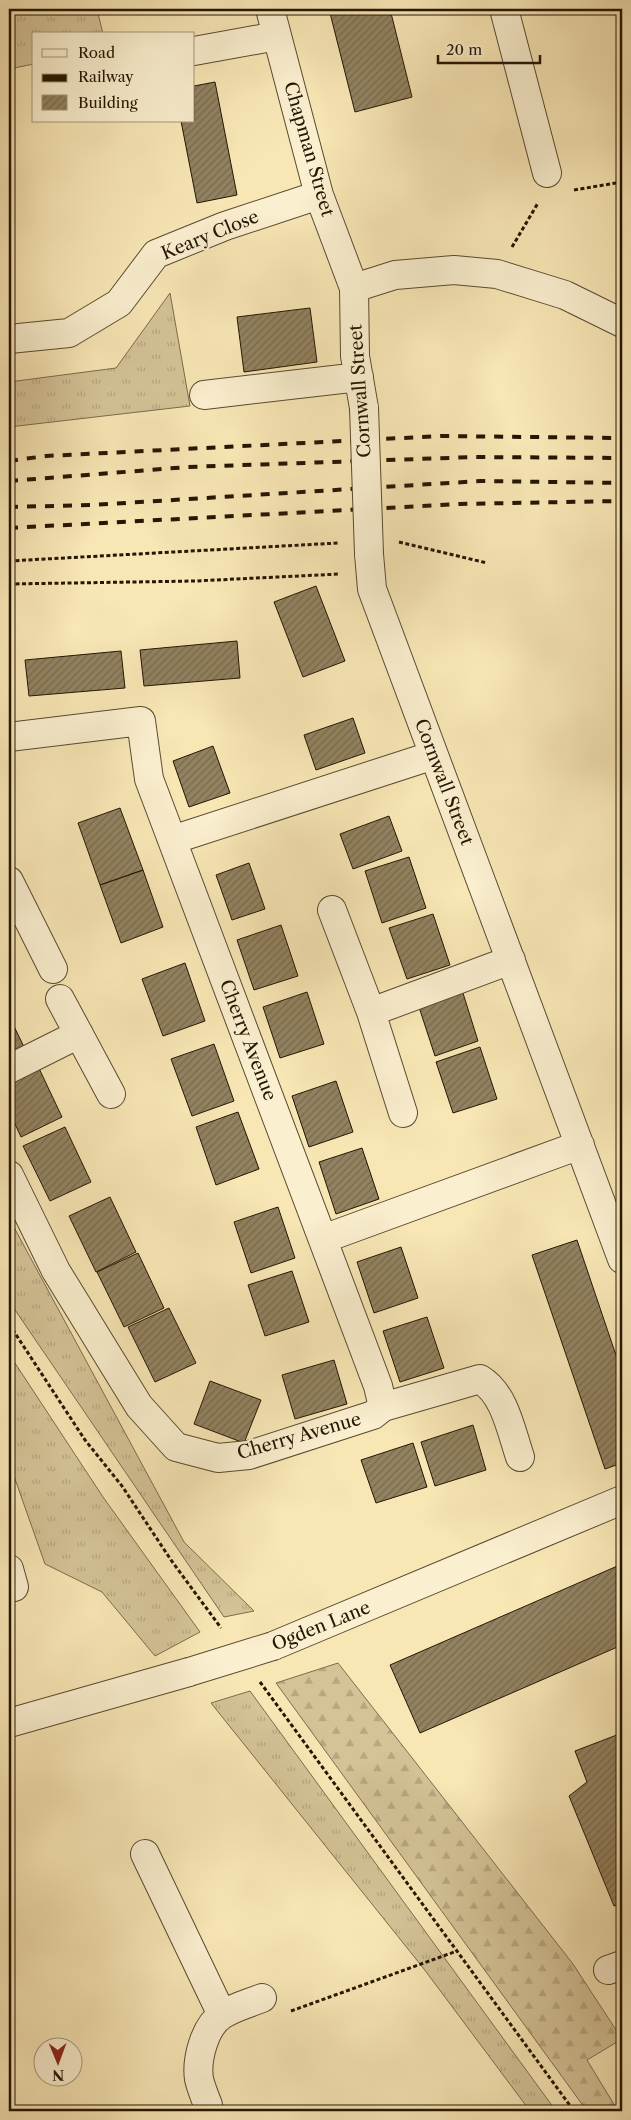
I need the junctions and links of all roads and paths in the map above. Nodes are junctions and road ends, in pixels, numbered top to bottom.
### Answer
1 (270, 9) edge
2 (504, 9) edge
3 (277, 36) junction
4 (195, 51) edge
5 (548, 178) junction
6 (622, 182) edge
7 (319, 195) junction
8 (497, 274) junction
9 (354, 288) junction
10 (622, 323) edge
11 (9, 339) edge
12 (359, 377) junction
13 (204, 395) dead end
14 (343, 543) dead end
15 (377, 556) junction
16 (9, 561) edge
17 (487, 564) dead end
18 (9, 584) edge
19 (9, 737) edge
20 (434, 755) junction
21 (172, 840) junction
22 (9, 881) edge
23 (332, 910) dead end
24 (17, 915) edge
25 (511, 960) junction
26 (53, 969) dead end
27 (60, 999) dead end
28 (371, 1012) junction
29 (79, 1034) junction
30 (9, 1070) edge
31 (111, 1094) dead end
32 (403, 1112) dead end
33 (580, 1145) junction
34 (9, 1175) edge
35 (323, 1239) junction
36 (622, 1259) edge
37 (9, 1324) edge
38 (383, 1407) junction
39 (520, 1457) dead end
40 (622, 1500) edge
41 (210, 1613) dead end
42 (265, 1689) dead end
43 (9, 1723) edge
44 (145, 1854) dead end
45 (457, 1951) junction
46 (262, 1998) joint
47 (222, 2015) junction
48 (205, 2109) edge
49 (574, 2111) edge

1 - 3 street, Chapman Street
2 - 5 street
3 - 4 street
3 - 7 street, Chapman Street
5 - 6 path
5 - 8 path
7 - 9 street, Chapman Street
7 - 11 street, Keary Close
8 - 9 street
8 - 10 street
9 - 12 street, Cornwall Street
12 - 13 street
12 - 15 street, Cornwall Street, bridge
14 - 16 path
15 - 17 path
15 - 18 path
15 - 20 street, Cornwall Street
19 - 21 street, Cherry Avenue
20 - 21 street
20 - 25 street, Cornwall Street
21 - 35 street, Cherry Avenue
22 - 24 street
23 - 28 street
24 - 26 street
25 - 28 street
25 - 33 street, Cornwall Street
27 - 29 street
28 - 32 street
29 - 30 street
29 - 31 street
33 - 35 street
33 - 36 street, Cornwall Street
34 - 38 street, Cherry Avenue
35 - 38 street, Cherry Avenue
37 - 41 path
38 - 39 street
40 - 43 street, Ogden Lane, bridge
42 - 45 path
44 - 47 street
45 - 46 path
45 - 49 path
46 - 47 street
47 - 48 street

